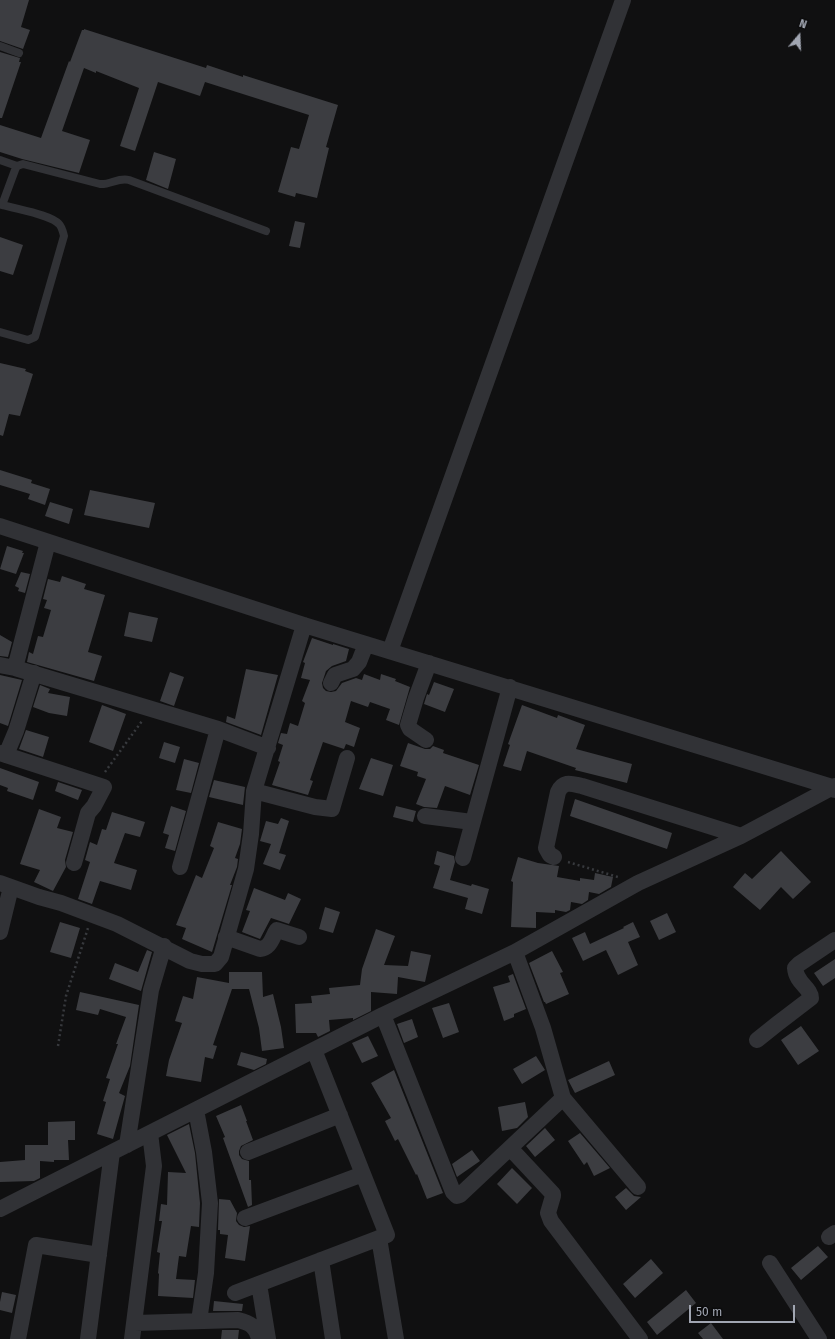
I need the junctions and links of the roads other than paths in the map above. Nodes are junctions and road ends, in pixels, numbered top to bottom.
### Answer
1 (623, 0) edge
2 (0, 46) edge
3 (19, 53) dead end
4 (0, 160) edge
5 (17, 166) junction
6 (1, 205) edge
7 (266, 231) dead end
8 (0, 332) edge
9 (0, 526) edge
10 (48, 542) junction
11 (304, 625) junction
12 (366, 644) junction
13 (390, 651) junction
14 (429, 663) junction
15 (7, 666) edge
16 (34, 673) junction
17 (331, 683) dead end
18 (510, 687) junction
19 (218, 730) junction
20 (426, 740) dead end
21 (268, 748) junction
22 (3, 754) edge
23 (348, 758) dead end
24 (834, 788) edge
25 (254, 791) junction
26 (425, 816) dead end
27 (472, 822) junction
28 (741, 836) junction
29 (554, 857) road end
30 (463, 858) dead end
31 (74, 863) dead end
32 (180, 867) dead end
33 (6, 885) edge
34 (0, 932) edge
35 (226, 937) junction
36 (299, 937) dead end
37 (835, 940) edge
38 (164, 946) junction
39 (515, 952) junction
40 (383, 1015) junction
41 (757, 1040) dead end
42 (314, 1050) junction
43 (563, 1098) junction
44 (196, 1110) junction
45 (340, 1115) junction
46 (150, 1133) junction
47 (127, 1145) junction
48 (510, 1148) junction
49 (112, 1152) junction
50 (248, 1152) dead end
51 (363, 1174) junction
52 (638, 1187) dead end
53 (0, 1208) edge
54 (245, 1218) dead end
55 (379, 1238) junction
56 (99, 1255) junction
57 (321, 1260) junction
58 (770, 1263) dead end
59 (259, 1284) junction
60 (235, 1293) dead end
61 (199, 1321) junction
62 (135, 1323) junction
63 (18, 1338) edge
64 (88, 1339) edge
65 (132, 1339) edge
66 (259, 1339) edge
67 (268, 1339) edge
68 (332, 1339) edge
69 (396, 1339) edge
70 (640, 1339) edge
71 (819, 1339) edge

1 - 13 street
2 - 3 lane
4 - 5 lane
5 - 6 lane
5 - 7 lane
6 - 8 lane
9 - 10 street
10 - 11 street
10 - 15 street
11 - 12 street
11 - 21 street
12 - 13 street
12 - 17 street
13 - 14 street
14 - 18 street
14 - 20 street
15 - 16 street
16 - 19 street
16 - 22 street
18 - 24 street
18 - 27 street
19 - 21 street
19 - 32 street
21 - 25 street
22 - 31 street
23 - 25 street
24 - 28 street
25 - 35 street
26 - 27 street
27 - 30 street
28 - 29 street
28 - 39 street
33 - 34 street
33 - 38 street
35 - 36 street
35 - 38 street
37 - 41 street
38 - 47 street
39 - 40 street
39 - 43 street
40 - 42 street
40 - 48 street
42 - 44 street
42 - 45 street
43 - 48 street
43 - 52 street
44 - 46 street
44 - 61 street
45 - 50 street
45 - 51 street
46 - 47 street
46 - 62 street
47 - 49 street
48 - 70 street
49 - 53 street
49 - 56 street
51 - 54 street
51 - 55 street
55 - 57 street
55 - 69 street
56 - 63 street
56 - 64 street
57 - 59 street
57 - 68 street
58 - 71 street
59 - 60 street
59 - 67 street
61 - 62 street
61 - 66 street
62 - 65 street

